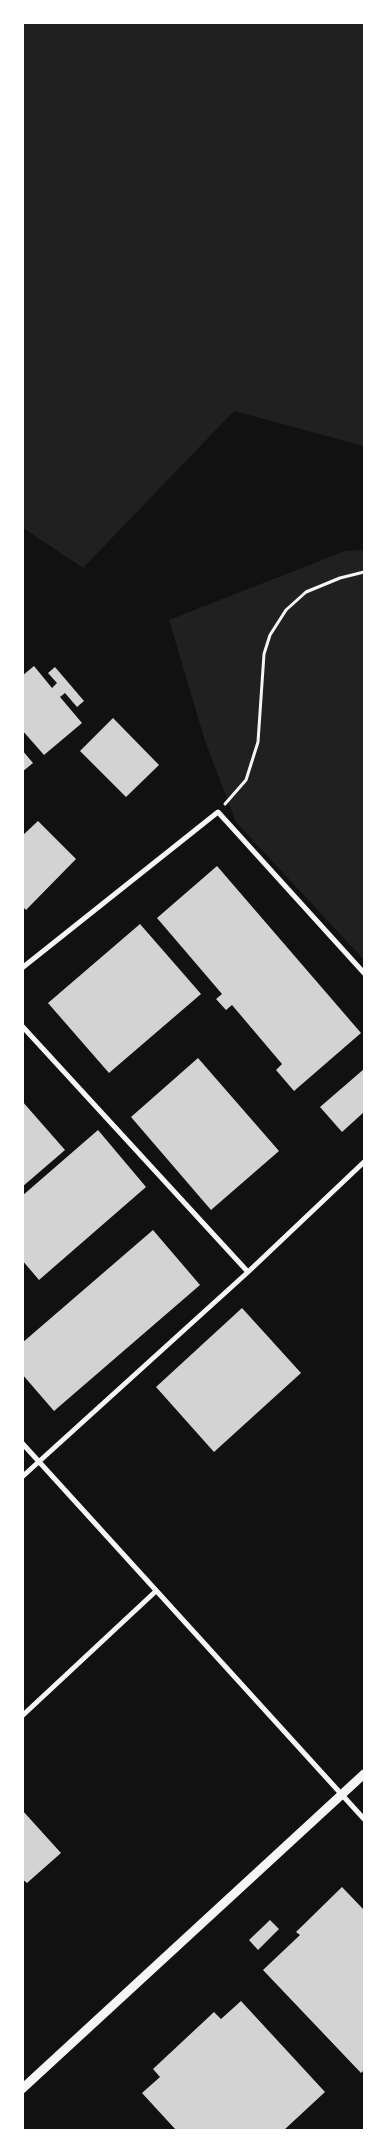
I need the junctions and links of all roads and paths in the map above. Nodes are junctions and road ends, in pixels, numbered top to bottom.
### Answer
1 (364, 572) edge
2 (218, 812) junction
3 (22, 968) edge
4 (364, 973) edge
5 (22, 1026) edge
6 (364, 1162) edge
7 (248, 1272) junction
8 (22, 1443) edge
9 (40, 1462) junction
10 (22, 1477) edge
11 (156, 1591) junction
12 (22, 1716) edge
13 (364, 1774) edge
14 (342, 1795) junction
15 (364, 1819) edge
16 (22, 2089) edge

1 - 2 path
2 - 3 street
2 - 4 street
5 - 7 street
6 - 7 street
7 - 9 street
8 - 9 street
9 - 10 street
9 - 11 street
11 - 12 street
11 - 14 street
13 - 14 street
14 - 15 street
14 - 16 street

